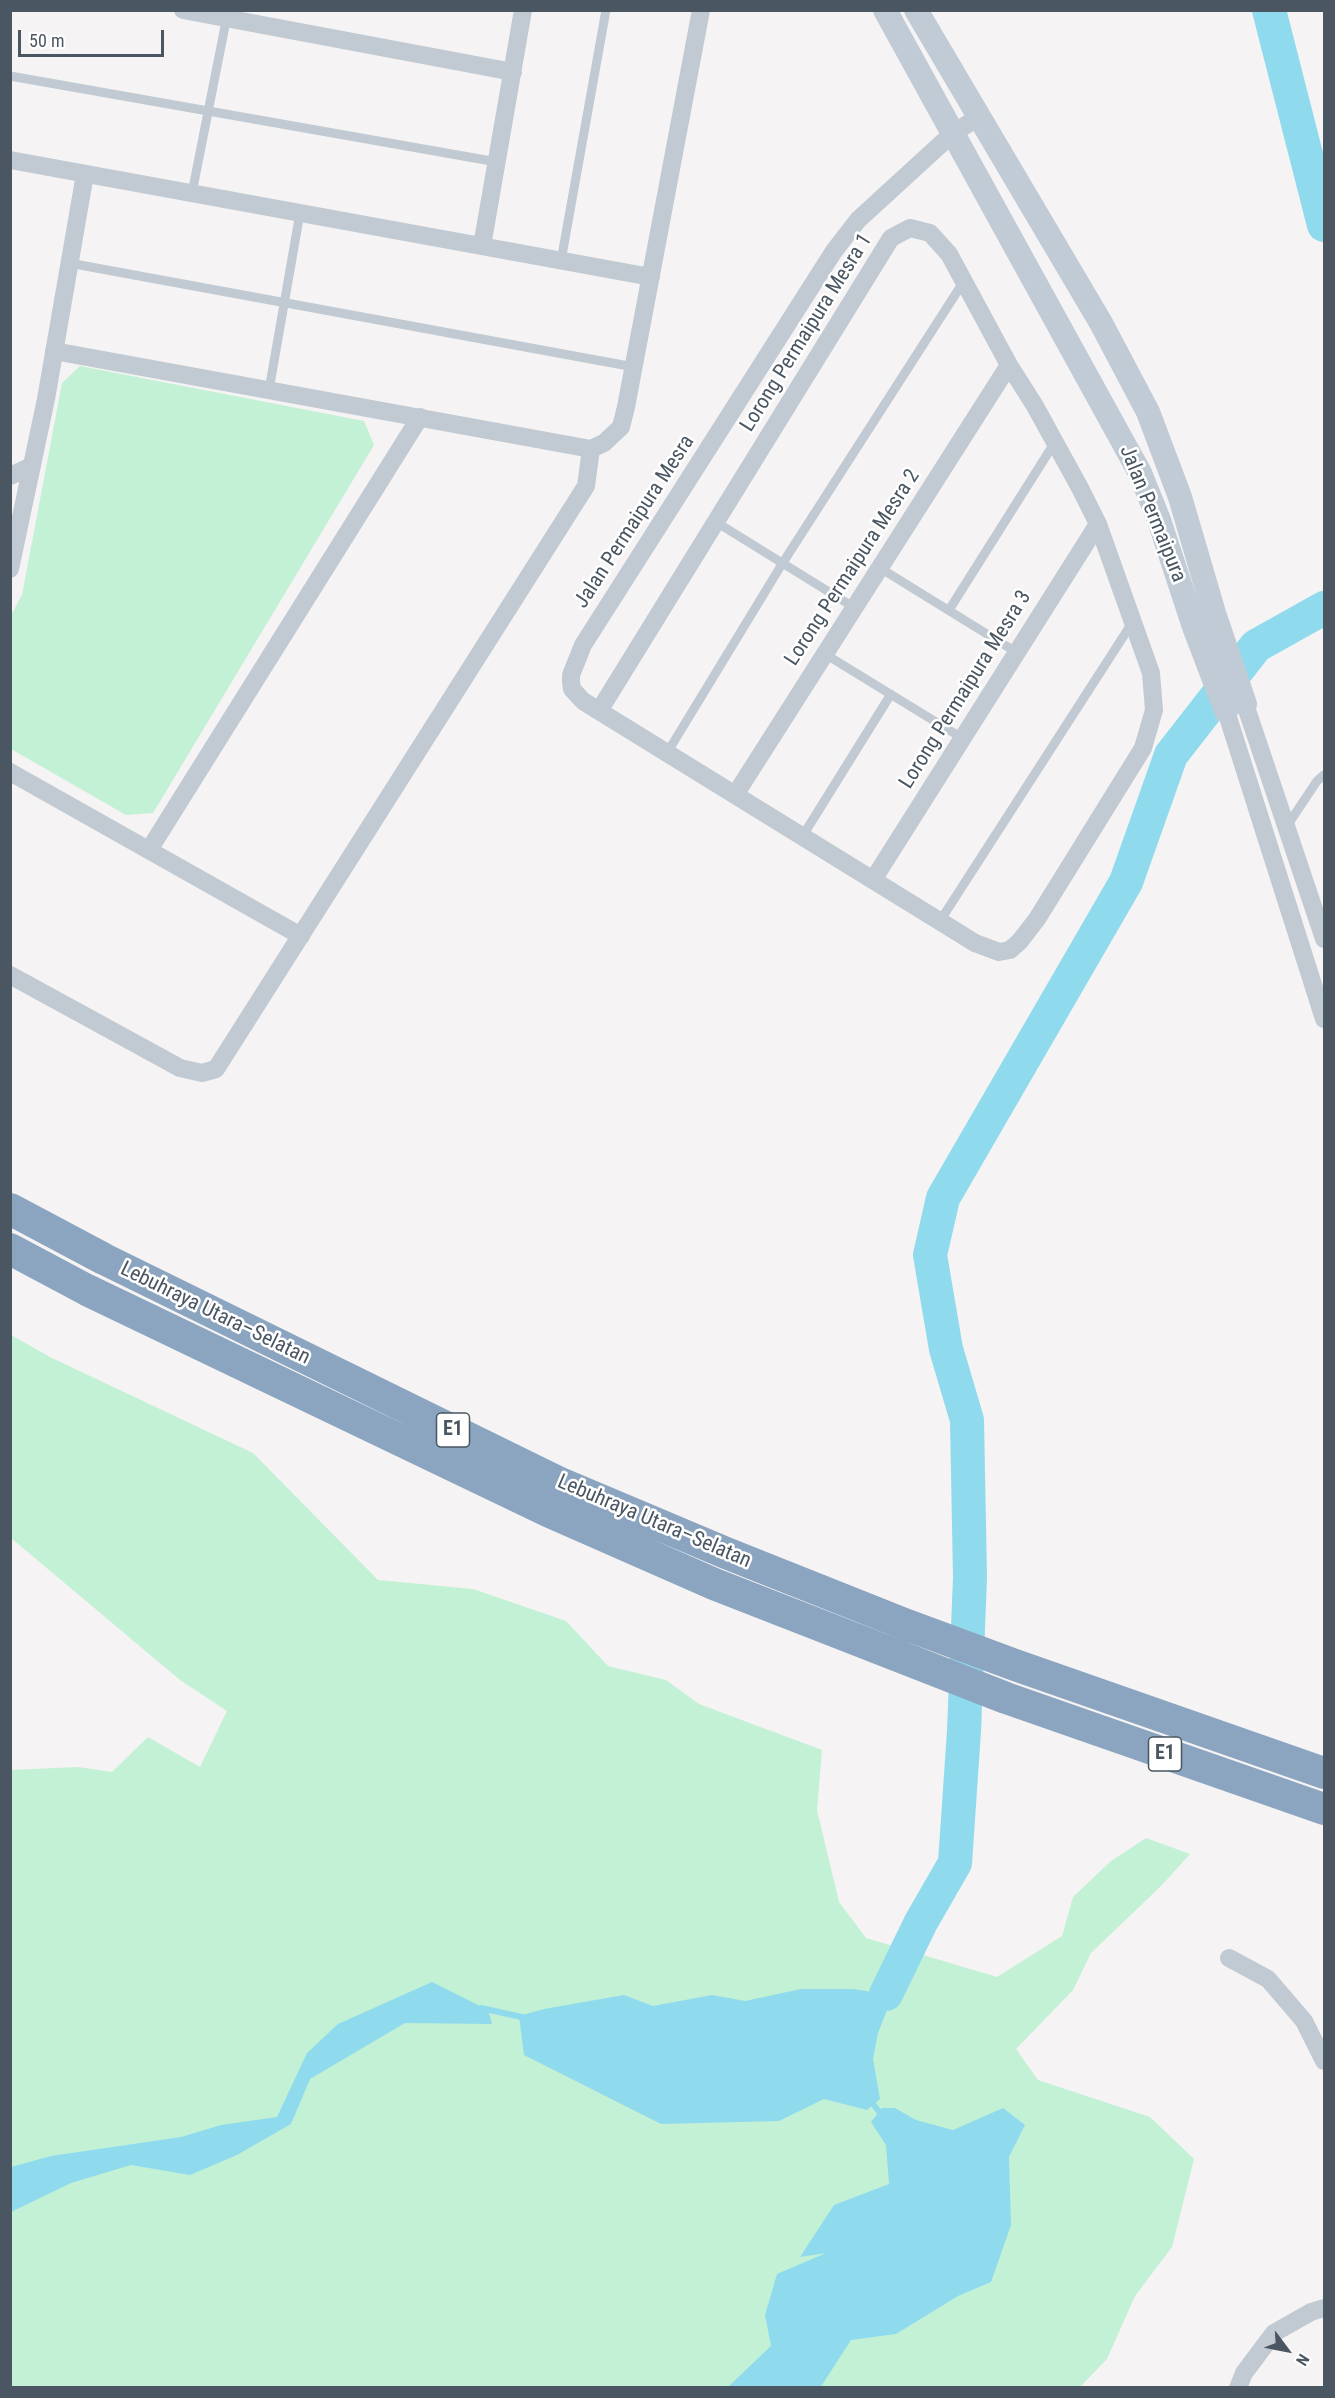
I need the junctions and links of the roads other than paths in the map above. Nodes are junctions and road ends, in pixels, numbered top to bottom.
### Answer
1 (183, 10) edge
2 (523, 10) edge
3 (606, 10) edge
4 (700, 10) edge
5 (885, 10) edge
6 (916, 10) edge
7 (227, 15) edge
8 (513, 72) junction
9 (10, 76) edge
10 (208, 111) junction
11 (979, 117) junction
12 (953, 133) junction
13 (10, 160) edge
14 (497, 162) junction
15 (85, 174) junction
16 (192, 193) junction
17 (300, 213) junction
18 (482, 246) junction
19 (561, 261) junction
20 (69, 263) junction
21 (651, 277) junction
22 (963, 281) junction
23 (284, 303) junction
24 (54, 351) junction
25 (1010, 365) junction
26 (634, 367) junction
27 (269, 390) junction
28 (420, 417) junction
29 (1055, 442) junction
30 (591, 449) junction
31 (32, 466) junction
32 (10, 476) edge
33 (716, 522) junction
34 (1098, 524) junction
35 (782, 564) junction
36 (880, 568) junction
37 (10, 569) edge
38 (855, 608) junction
39 (949, 610) junction
40 (1133, 621) junction
41 (1016, 652) junction
42 (825, 654) junction
43 (891, 694) junction
44 (1236, 707) junction
45 (599, 711) junction
46 (963, 738) junction
47 (667, 753) junction
48 (10, 772) edge
49 (1324, 775) edge
50 (735, 795) junction
51 (1287, 826) junction
52 (802, 837) junction
53 (149, 850) junction
54 (873, 880) junction
55 (940, 921) junction
56 (301, 936) junction
57 (1324, 939) edge
58 (10, 975) edge
59 (1324, 1019) edge
60 (10, 1209) edge
61 (10, 1249) edge
62 (1324, 1773) edge
63 (1324, 1809) edge
64 (1229, 1958) dead end
65 (1324, 2061) edge
66 (1324, 2308) edge
67 (1238, 2388) edge

1 - 7 street
2 - 8 street
3 - 19 lane
4 - 21 street
5 - 12 main road, Jalan Permaipura
6 - 11 main road, Jalan Permaipura
7 - 8 street
7 - 10 lane
8 - 14 street
9 - 10 lane
10 - 14 lane
10 - 16 lane
11 - 12 street, Jalan Permaipura Mesra
11 - 44 main road, Jalan Permaipura
12 - 44 main road, Jalan Permaipura
12 - 45 street, Jalan Permaipura Mesra
13 - 15 street
14 - 18 street
15 - 16 street
15 - 20 street
16 - 17 street
17 - 18 street
17 - 23 lane
18 - 19 street
19 - 21 street
20 - 23 lane
20 - 24 street
21 - 26 street
22 - 25 street, Lorong Permaipura Mesra 1
22 - 33 street, Lorong Permaipura Mesra 1
22 - 35 lane
23 - 26 lane
23 - 27 lane
24 - 27 street
24 - 31 street
25 - 29 street, Lorong Permaipura Mesra 1
25 - 36 street, Lorong Permaipura Mesra 2
26 - 30 street
27 - 28 street
28 - 30 street
28 - 53 street
29 - 34 street, Lorong Permaipura Mesra 1
29 - 39 lane
30 - 56 street
31 - 32 street
31 - 37 street
33 - 35 lane
33 - 45 street, Lorong Permaipura Mesra 1
34 - 40 street, Lorong Permaipura Mesra 1
34 - 41 street, Lorong Permaipura Mesra 3
35 - 38 lane
35 - 47 lane
36 - 38 street, Lorong Permaipura Mesra 2
36 - 39 lane
38 - 42 street, Lorong Permaipura Mesra 2
39 - 41 lane
40 - 55 lane
40 - 55 street, Jalan Permaipura Mesra
41 - 46 street, Lorong Permaipura Mesra 3
42 - 43 lane
42 - 50 street, Lorong Permaipura Mesra 2
43 - 46 lane
43 - 52 lane
44 - 51 street, Jalan Permaipura
44 - 59 street, Jalan Permaipura
45 - 47 street, Jalan Permaipura Mesra
46 - 54 street, Lorong Permaipura Mesra 3
47 - 50 street, Jalan Permaipura Mesra
48 - 53 street
49 - 51 lane
50 - 52 street, Jalan Permaipura Mesra
51 - 57 street, Jalan Permaipura
52 - 54 street, Jalan Permaipura Mesra
53 - 56 street
54 - 55 street, Jalan Permaipura Mesra
56 - 58 street
60 - 62 highway, Lebuhraya Utara–Selatan / E1
61 - 63 highway, Lebuhraya Utara–Selatan / E1
64 - 65 street
66 - 67 street

